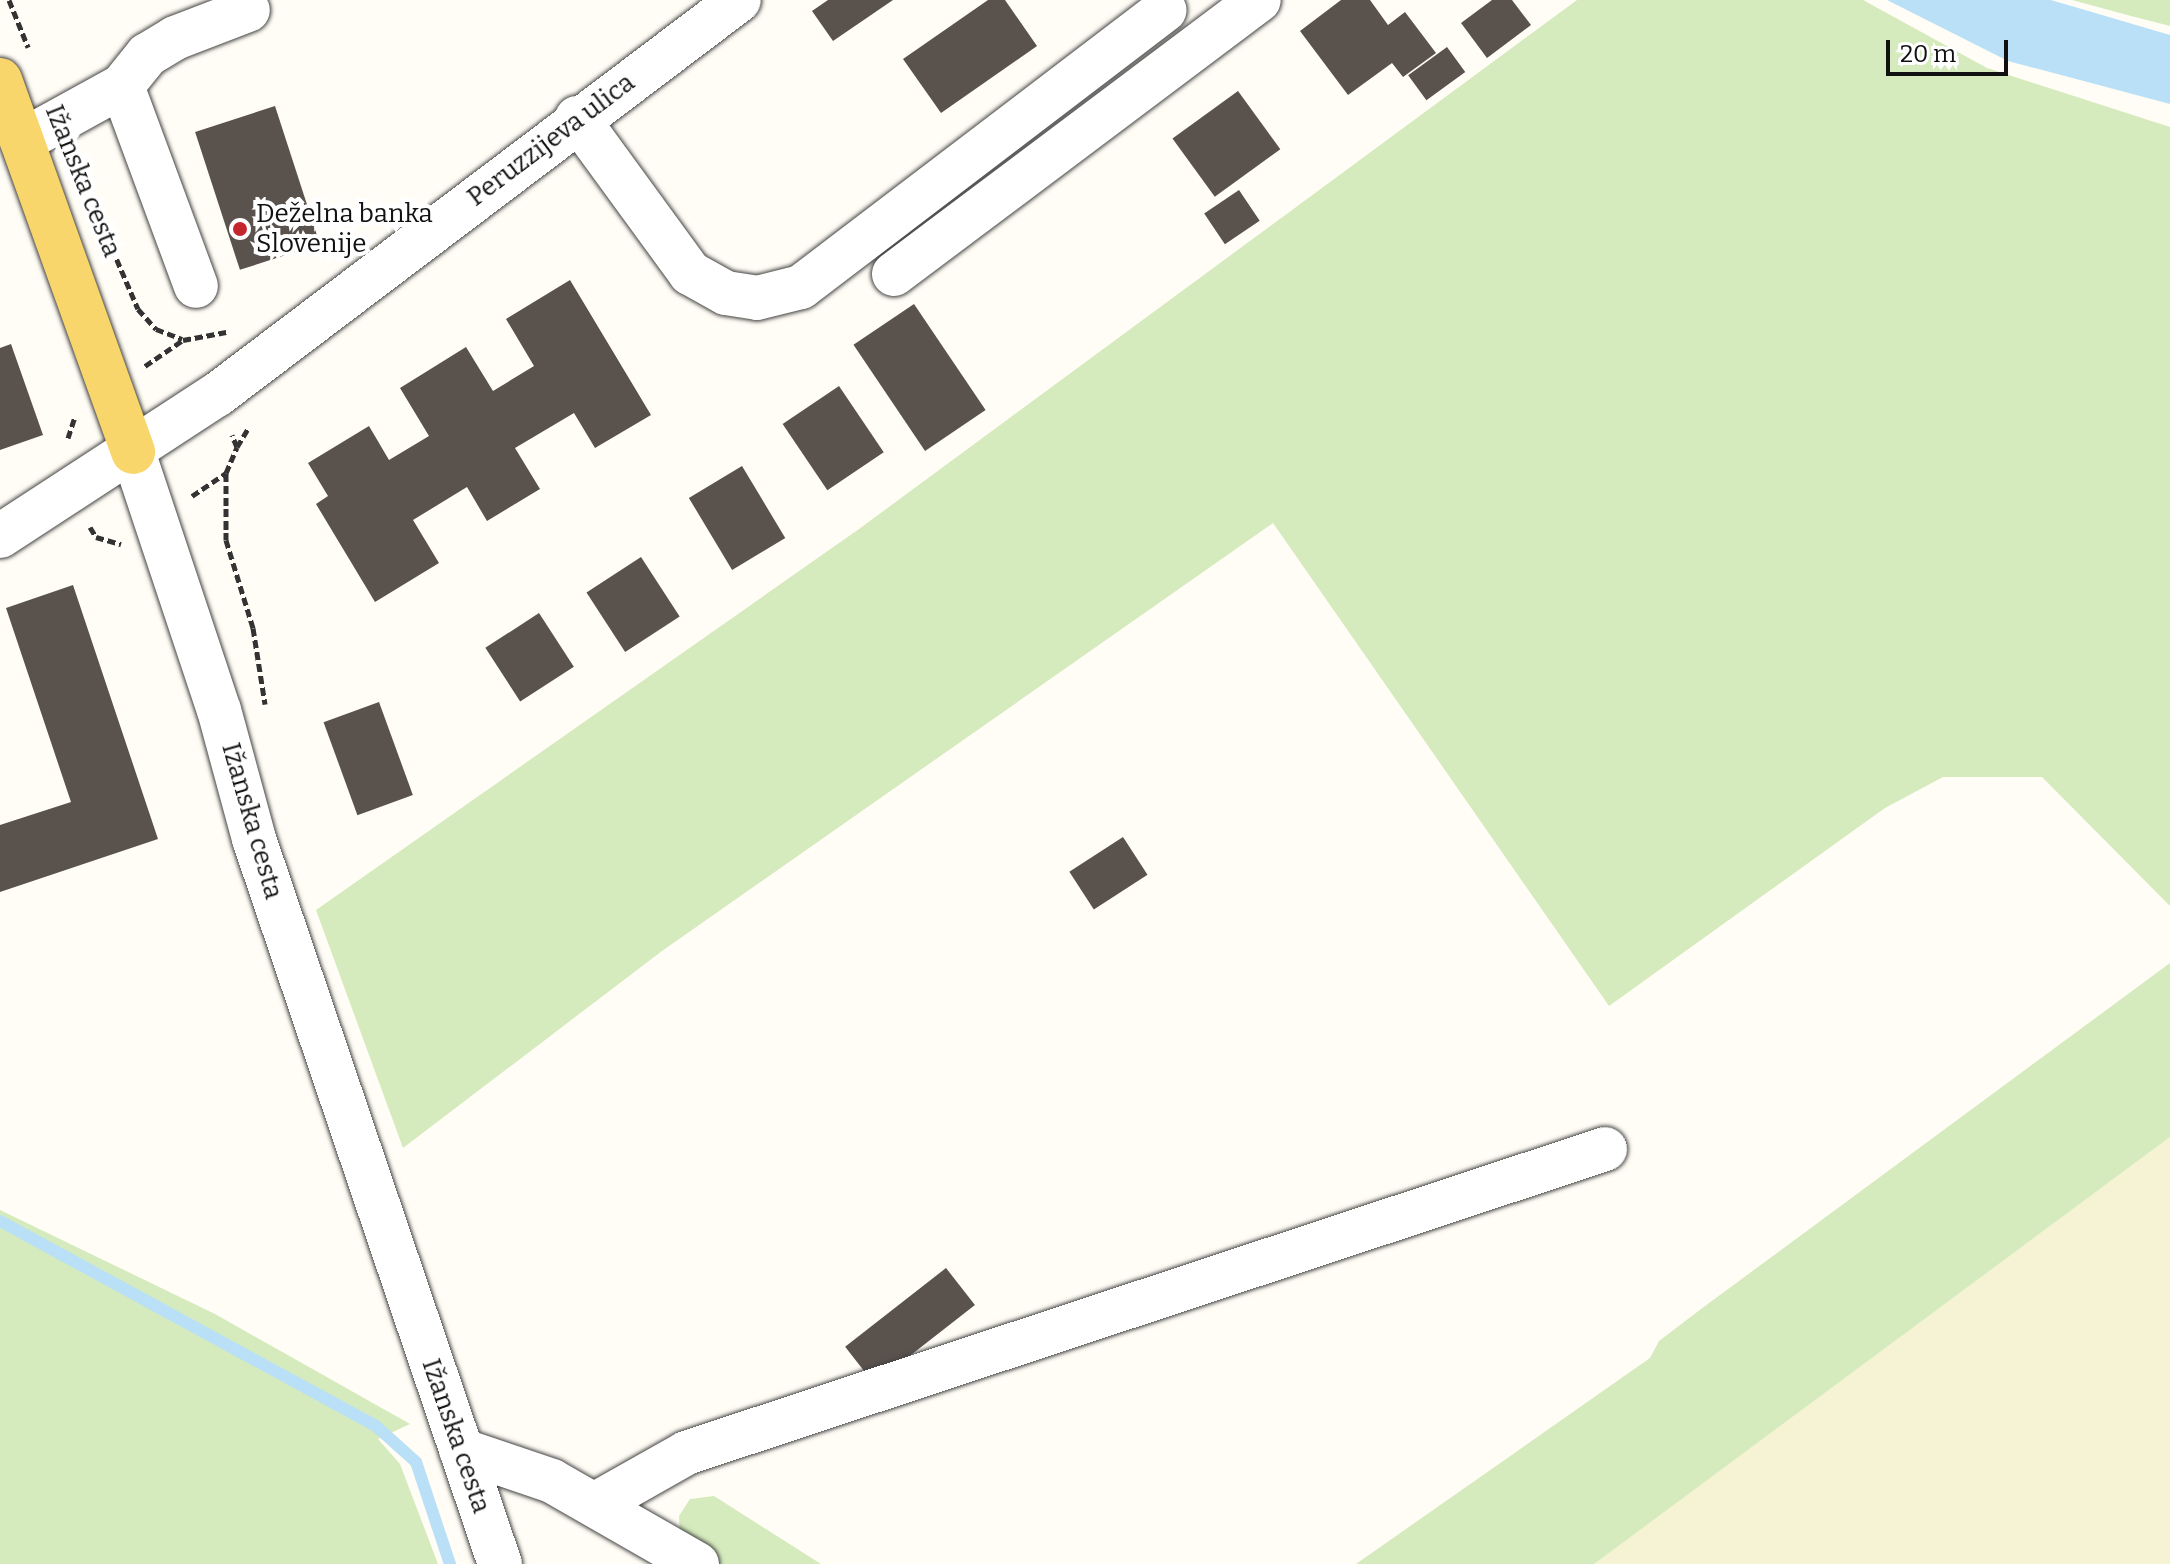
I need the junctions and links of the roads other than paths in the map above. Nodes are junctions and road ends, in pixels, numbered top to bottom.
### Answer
1 (739, 0) edge
2 (1259, 0) edge
3 (248, 10) dead end
4 (1164, 10) dead end
5 (17, 72) edge
6 (122, 86) junction
7 (577, 118) junction
8 (22, 141) junction
9 (894, 274) dead end
10 (196, 286) dead end
11 (133, 452) junction
12 (0, 536) edge
13 (1605, 1149) dead end
14 (461, 1450) junction
15 (596, 1504) junction
16 (500, 1564) edge
17 (697, 1564) edge

1 - 7 street, Peruzzijeva ulica
2 - 9 street
3 - 6 street
4 - 7 street
5 - 8 main road, Ižanska cesta
6 - 8 street
6 - 10 street
7 - 11 street, Peruzzijeva ulica
8 - 11 main road, Ižanska cesta
11 - 12 street, Peruzzijeva ulica
11 - 14 street, Ižanska cesta
13 - 15 street
14 - 15 street
14 - 16 street, Ižanska cesta
15 - 17 street

